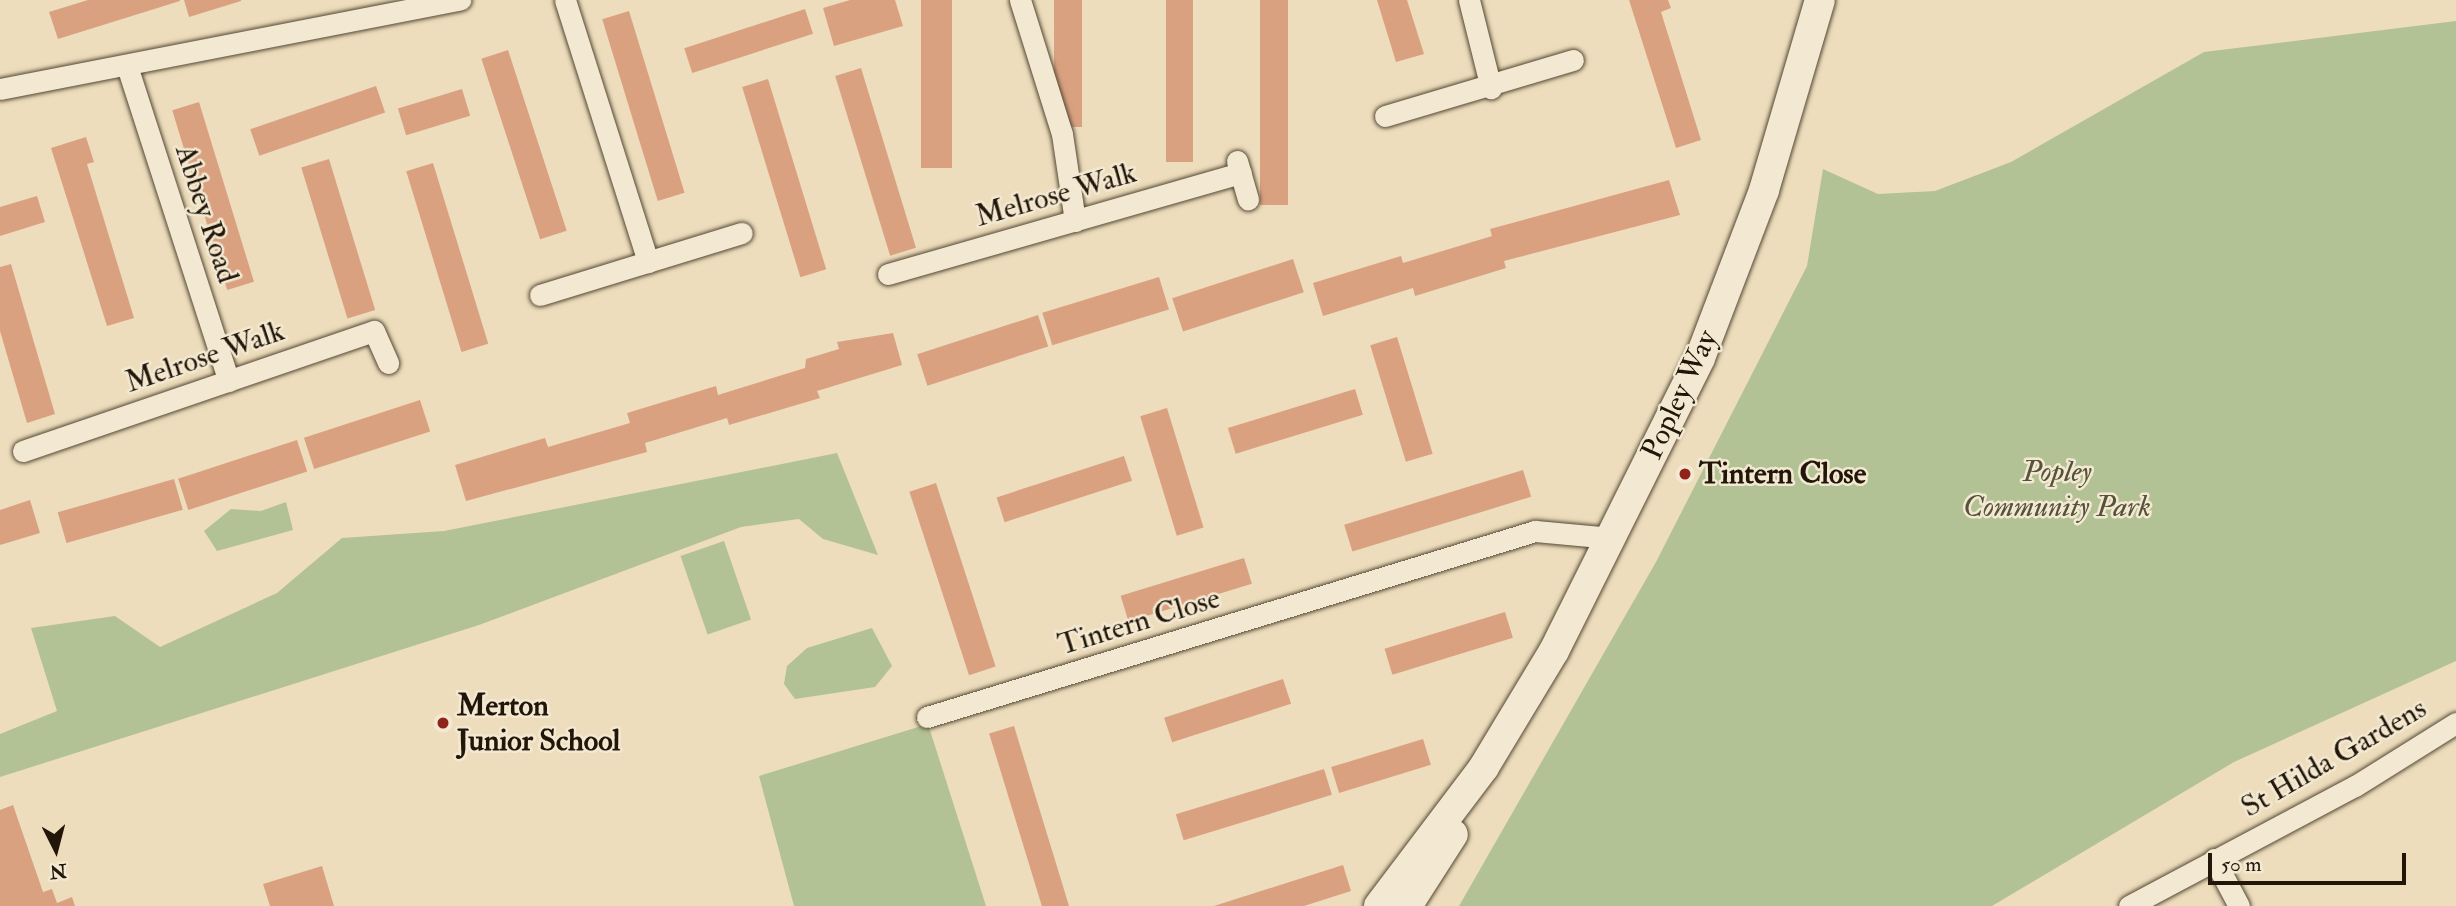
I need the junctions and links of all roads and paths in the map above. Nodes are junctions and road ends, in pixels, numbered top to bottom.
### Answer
1 (460, 0) edge
2 (565, 0) edge
3 (1020, 0) edge
4 (1469, 0) edge
5 (1820, 0) edge
6 (416, 4) edge
7 (1573, 60) dead end
8 (127, 66) junction
9 (1491, 88) junction
10 (0, 89) edge
11 (1385, 116) dead end
12 (1248, 199) dead end
13 (1075, 221) junction
14 (742, 233) dead end
15 (648, 262) junction
16 (888, 274) dead end
17 (540, 295) dead end
18 (388, 363) dead end
19 (229, 381) junction
20 (23, 451) dead end
21 (1612, 538) junction
22 (927, 718) dead end
23 (2456, 723) edge
24 (1485, 767) junction
25 (2214, 859) junction
26 (1379, 906) edge
27 (1407, 906) edge
28 (2129, 906) edge
29 (2239, 906) edge

1 - 6 street
2 - 15 street
3 - 13 street
4 - 9 street
5 - 21 street, Popley Way
6 - 8 street
7 - 9 street
8 - 10 street
8 - 19 street, Abbey Road
9 - 11 street
12 - 13 street, Melrose Walk
13 - 16 street, Melrose Walk
14 - 15 street
15 - 17 street
18 - 19 street, Melrose Walk
19 - 20 street, Melrose Walk
21 - 22 street, Tintern Close
21 - 24 street, Popley Way
23 - 25 street, St Hilda Gardens
24 - 26 street, Popley Way
24 - 27 street, Popley Way
25 - 28 street, St Hilda Gardens
25 - 29 street

